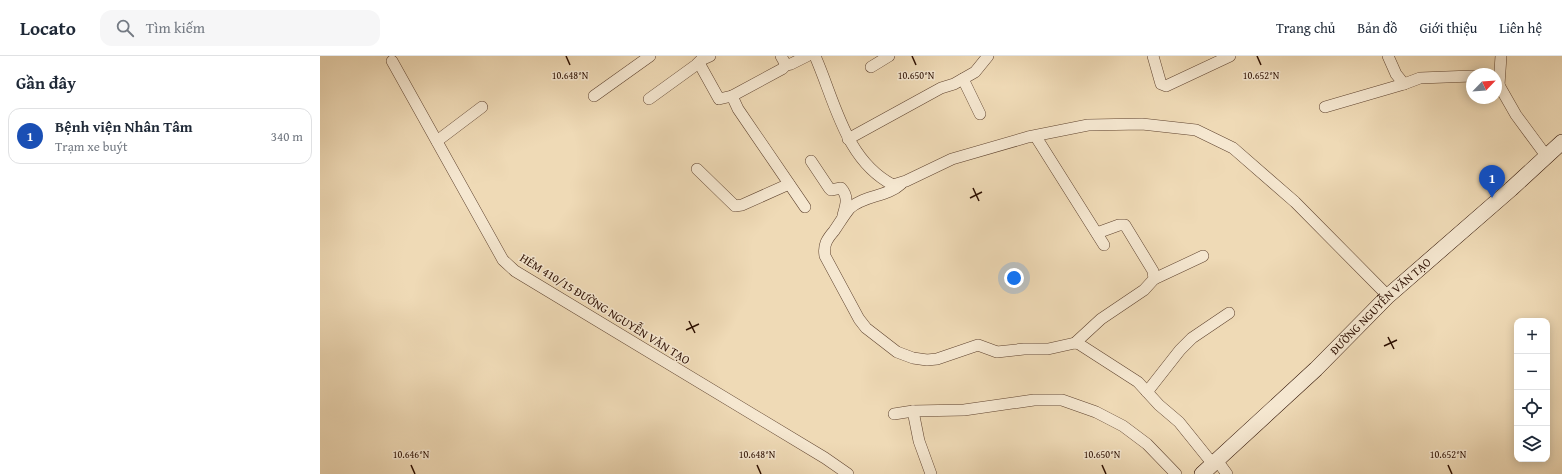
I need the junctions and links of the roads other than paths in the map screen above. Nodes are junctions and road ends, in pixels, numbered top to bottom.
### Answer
1 (650, 56) edge
2 (710, 56) edge
3 (807, 56) edge
4 (815, 56) edge
5 (889, 56) edge
6 (988, 56) edge
7 (1153, 56) edge
8 (1230, 56) edge
9 (1388, 56) edge
10 (1501, 56) edge
11 (783, 60) edge
12 (392, 61) dead end
13 (699, 63) junction
14 (871, 67) dead end
15 (1500, 68) edge
16 (1466, 76) edge
17 (963, 79) junction
18 (1404, 84) junction
19 (1502, 89) edge
20 (594, 96) dead end
21 (732, 96) junction
22 (649, 99) dead end
23 (482, 107) dead end
24 (1325, 107) dead end
25 (980, 114) dead end
26 (1036, 137) junction
27 (848, 139) junction
28 (437, 141) junction
29 (1562, 142) edge
30 (1547, 157) junction
31 (811, 161) dead end
32 (697, 169) dead end
33 (901, 183) junction
34 (789, 184) junction
35 (804, 207) dead end
36 (841, 220) junction
37 (1097, 233) junction
38 (1104, 245) dead end
39 (1203, 256) dead end
40 (1154, 279) junction
41 (1388, 296) junction
42 (1229, 313) dead end
43 (1075, 343) junction
44 (1147, 392) junction
45 (913, 411) junction
46 (894, 414) dead end
47 (1210, 466) edge
48 (848, 474) edge
49 (931, 474) edge
50 (1176, 474) edge
51 (1227, 474) edge

1 - 20 street
2 - 13 street
3 - 11 street
4 - 27 street
5 - 14 street
6 - 17 street
7 - 8 street
9 - 18 street
10 - 15 street
11 - 21 street
12 - 28 street, HẺM 410/15 ĐƯỜNG NGUYỄN VĂN TẠO
13 - 21 street
13 - 22 street
16 - 18 street
17 - 25 street
17 - 27 street
18 - 24 street
19 - 30 street
21 - 34 street
23 - 28 street
26 - 33 street
26 - 37 street
26 - 41 street
27 - 33 street
28 - 48 street, HẺM 410/15 ĐƯỜNG NGUYỄN VĂN TẠO
29 - 30 main road, ĐƯỜNG NGUYỄN VĂN TẠO
30 - 41 main road, ĐƯỜNG NGUYỄN VĂN TẠO
31 - 36 street
32 - 34 street
33 - 36 street
34 - 35 street
36 - 43 street
37 - 38 street
37 - 40 street
39 - 40 street
40 - 43 street
41 - 47 main road, ĐƯỜNG NGUYỄN VĂN TẠO
42 - 44 street
43 - 44 street
44 - 47 street
45 - 46 street
45 - 49 street
45 - 50 street
47 - 51 street

